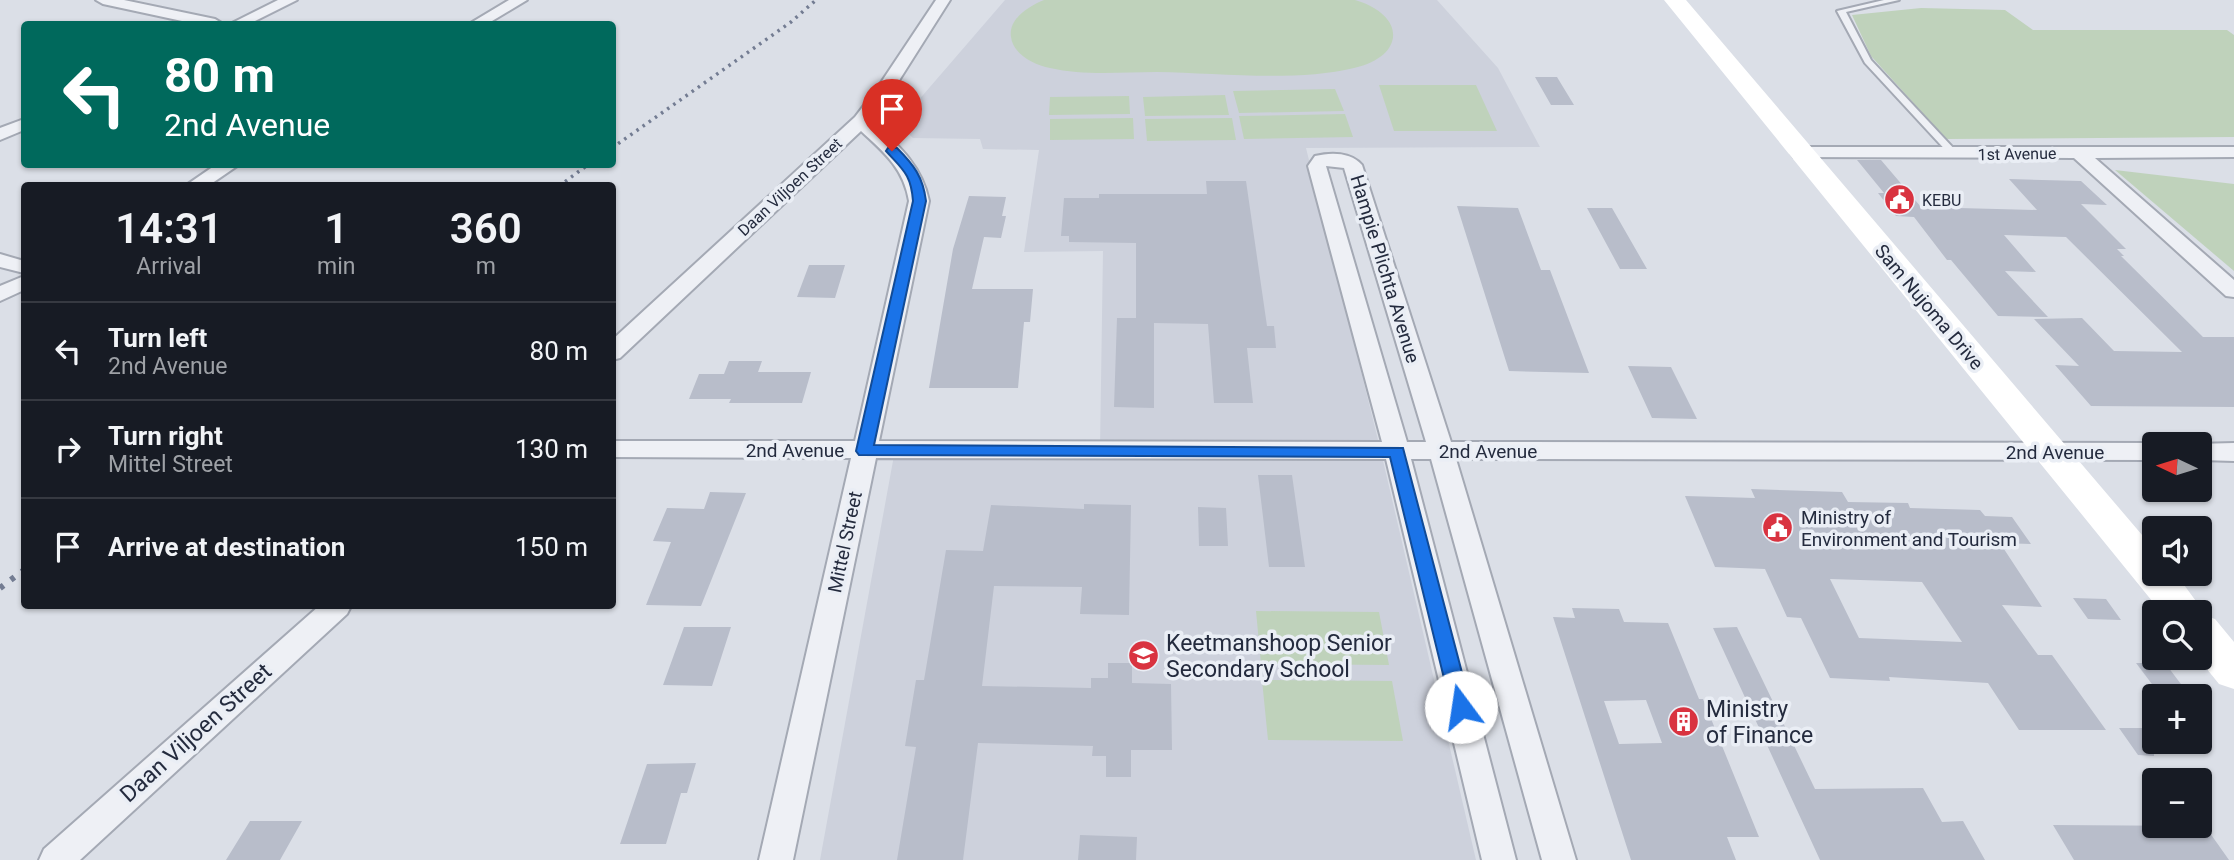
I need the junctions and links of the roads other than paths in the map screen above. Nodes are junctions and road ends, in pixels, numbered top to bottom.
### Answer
1 (103, 0) edge
2 (290, 0) edge
3 (520, 0) edge
4 (943, 0) edge
5 (1675, 0) edge
6 (1895, 0) edge
7 (201, 21) edge
8 (244, 21) edge
9 (482, 21) edge
10 (861, 121) junction
11 (21, 125) edge
12 (0, 135) edge
13 (2234, 152) edge
14 (1800, 153) junction
15 (2079, 153) junction
16 (1954, 154) junction
17 (224, 168) edge
18 (201, 182) edge
19 (0, 260) edge
20 (21, 266) edge
21 (21, 284) edge
22 (2234, 291) edge
23 (0, 295) edge
24 (616, 349) edge
25 (616, 449) edge
26 (864, 451) junction
27 (1441, 451) junction
28 (1397, 452) junction
29 (2050, 452) junction
30 (2142, 452) edge
31 (2212, 452) edge
32 (2234, 452) edge
33 (2174, 600) edge
34 (334, 609) edge
35 (2212, 645) edge
36 (2234, 672) edge
37 (56, 860) edge
38 (776, 860) edge
39 (1499, 860) edge
40 (1559, 860) edge

1 - 7 street
2 - 8 street
3 - 9 street
4 - 10 street, Daan Viljoen Street
5 - 14 main road, Sam Nujoma Drive
6 - 16 lane
10 - 24 street, Daan Viljoen Street
10 - 26 street, Mittel Street
11 - 12 street
13 - 15 street, 1st Avenue
14 - 16 street, 1st Avenue
14 - 29 main road, Sam Nujoma Drive
15 - 16 street, 1st Avenue
15 - 22 street
17 - 18 street
19 - 20 street
21 - 23 street
25 - 26 street, 2nd Avenue
26 - 28 street, 2nd Avenue
26 - 38 street, Mittel Street
27 - 28 street, 2nd Avenue
27 - 28 street, Hampie Plichta Avenue
27 - 29 street, 2nd Avenue
27 - 40 street, Hampie Plichta Avenue
28 - 39 street, Hampie Plichta Avenue
29 - 30 street, 2nd Avenue
29 - 33 main road, Sam Nujoma Drive
31 - 32 street
34 - 37 street, Daan Viljoen Street
35 - 36 main road

